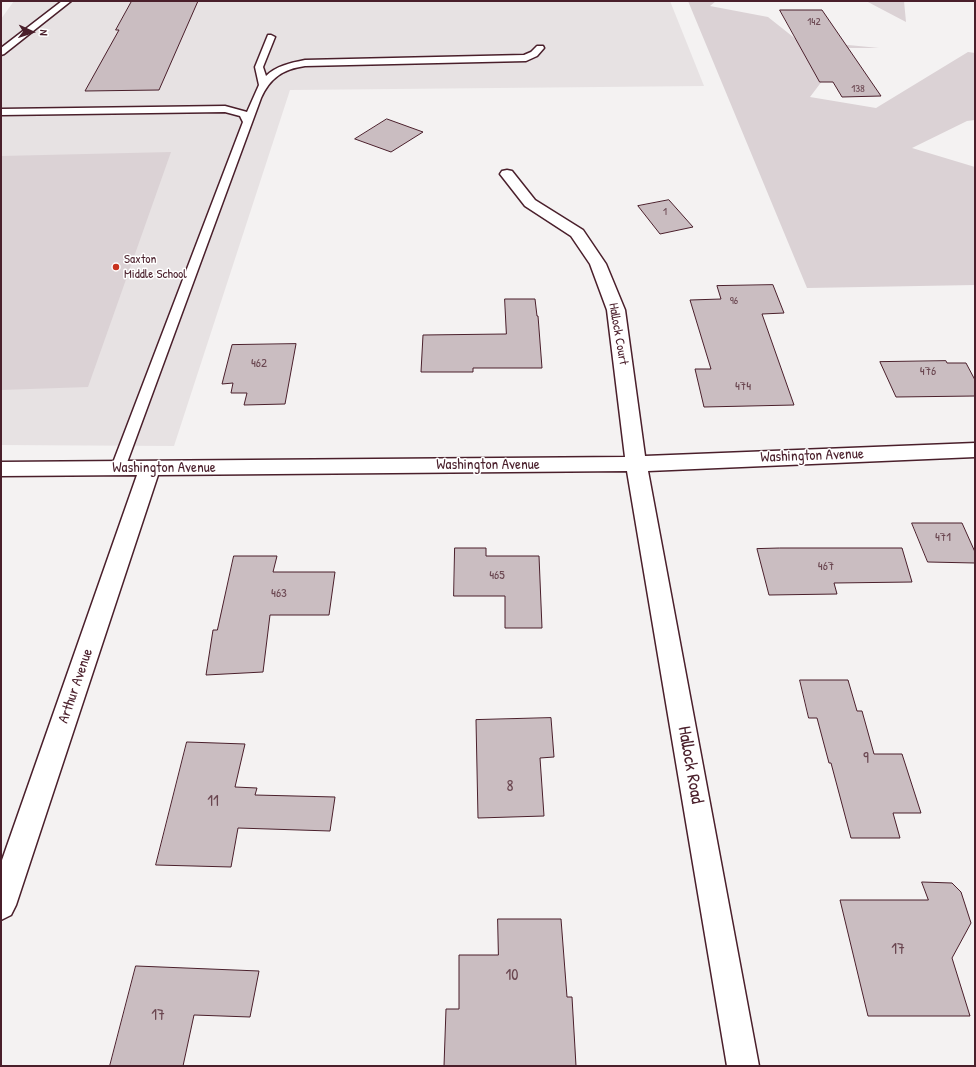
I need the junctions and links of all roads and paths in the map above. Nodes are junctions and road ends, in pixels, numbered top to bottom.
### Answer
1 (67, 1) edge
2 (271, 37) dead end
3 (540, 48) dead end
4 (1, 52) edge
5 (263, 84) junction
6 (1, 112) edge
7 (248, 122) junction
8 (507, 174) dead end
9 (975, 450) edge
10 (636, 464) junction
11 (118, 468) junction
12 (150, 468) junction
13 (1, 469) edge
14 (1, 905) edge
15 (743, 1066) edge

1 - 4 lane
2 - 5 lane
3 - 5 lane
5 - 7 lane
6 - 7 lane
7 - 11 lane
8 - 10 street, Hallock Court
9 - 10 street, Washington Avenue
10 - 12 street, Washington Avenue
10 - 15 street, Hallock Road
11 - 12 street, Washington Avenue
11 - 13 street, Washington Avenue
12 - 14 street, Arthur Avenue

